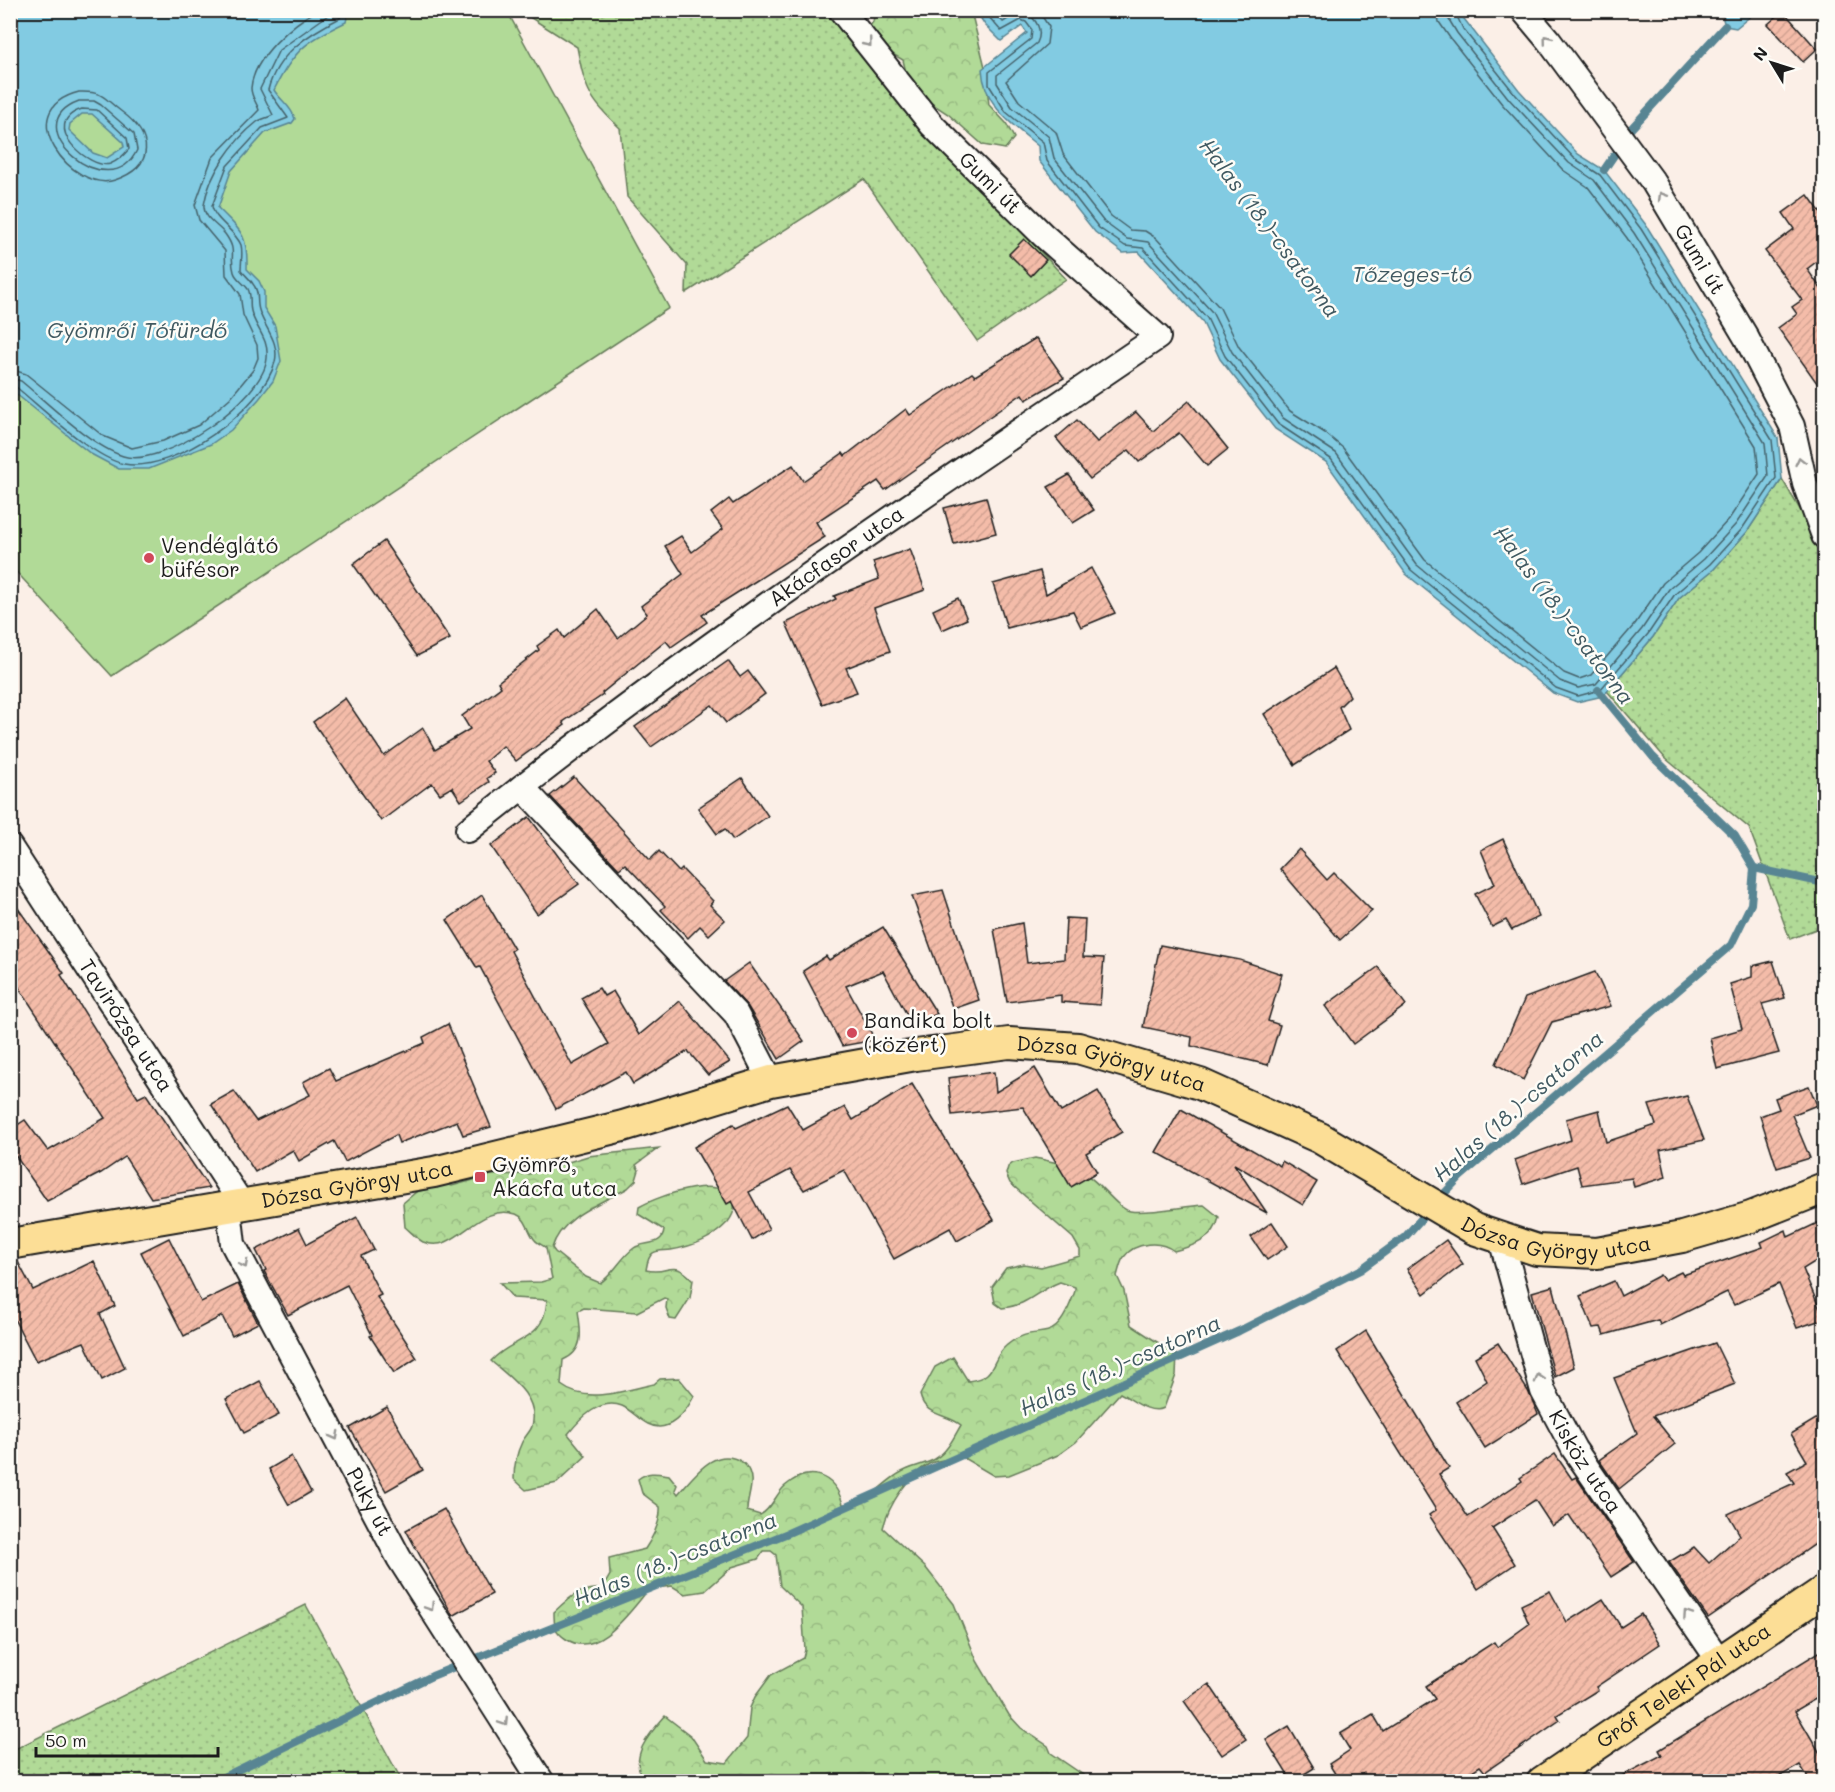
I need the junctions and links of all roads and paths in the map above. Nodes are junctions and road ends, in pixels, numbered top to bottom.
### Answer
1 (841, 10) edge
2 (1523, 10) edge
3 (1158, 337) joint
4 (1824, 536) edge
5 (522, 787) junction
6 (468, 830) dead end
7 (10, 847) edge
8 (771, 1081) junction
9 (1824, 1188) edge
10 (236, 1207) junction
11 (1488, 1234) junction
12 (10, 1244) edge
13 (1824, 1592) edge
14 (1720, 1662) junction
15 (542, 1782) edge
16 (1542, 1782) edge

1 -> 3 street, Gumi út
4 -> 2 street, Gumi út
3 - 5 street, Akácfasor utca
5 - 6 street, Akácfasor utca
5 - 8 street
7 - 10 street, Tavirózsa utca
8 - 10 main road, Dózsa György utca
8 - 11 main road, Dózsa György utca
9 - 11 main road, Dózsa György utca
10 - 12 main road, Dózsa György utca
10 -> 15 street, Puky út
14 -> 11 street, Kisköz utca
13 - 14 main road, Gróf Teleki Pál utca
14 - 16 main road, Gróf Teleki Pál utca

